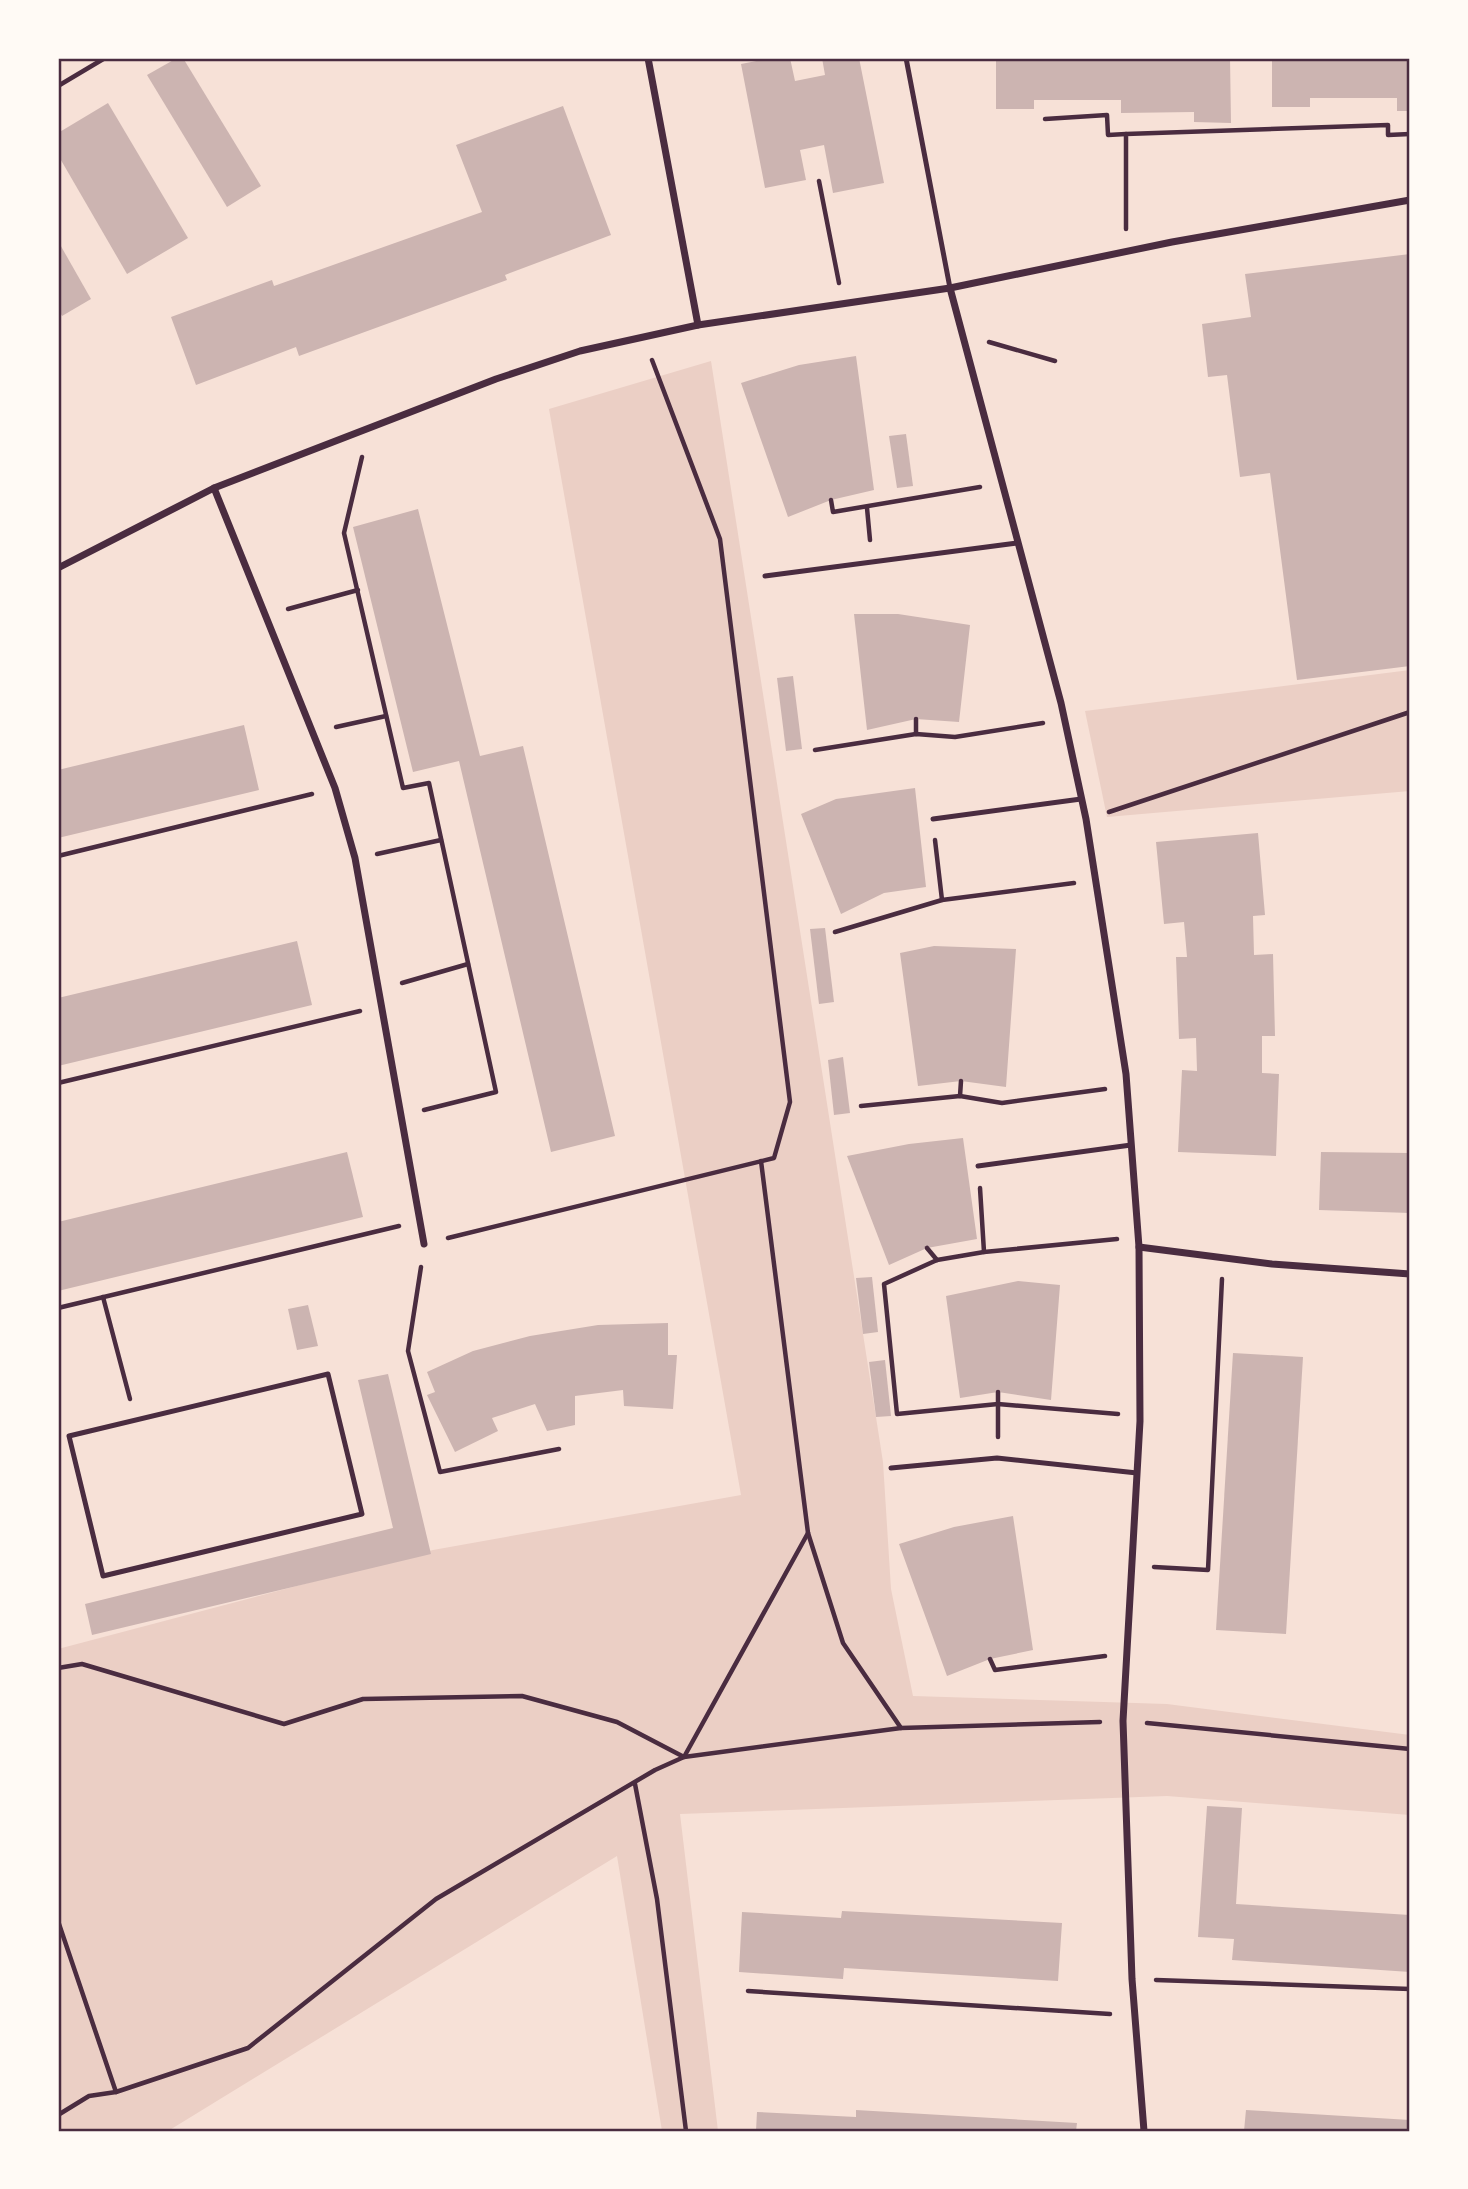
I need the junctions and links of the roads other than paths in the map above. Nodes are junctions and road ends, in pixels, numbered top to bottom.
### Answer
1 (648, 58) edge
2 (906, 58) edge
3 (1410, 200) edge
4 (950, 288) junction
5 (698, 325) junction
6 (215, 488) junction
7 (1017, 543) junction
8 (58, 568) edge
9 (765, 576) dead end
10 (1081, 799) junction
11 (933, 819) road end
12 (1131, 1146) junction
13 (978, 1166) road end
14 (424, 1244) road end
15 (1139, 1247) junction
16 (1410, 1274) edge
17 (136, 1420) joint
18 (891, 1468) dead end
19 (1137, 1473) junction
20 (1144, 2131) edge

1 - 5 street
2 - 4 lane
3 - 4 street
4 - 5 street
4 - 7 street
5 - 6 street
6 - 8 street
6 - 14 street
7 - 9 lane
7 - 10 street
10 - 11 lane
10 - 12 street
12 - 13 lane
12 - 15 street
15 - 16 street
15 - 19 street
17 - 17 lane
18 - 19 lane
19 - 20 street

